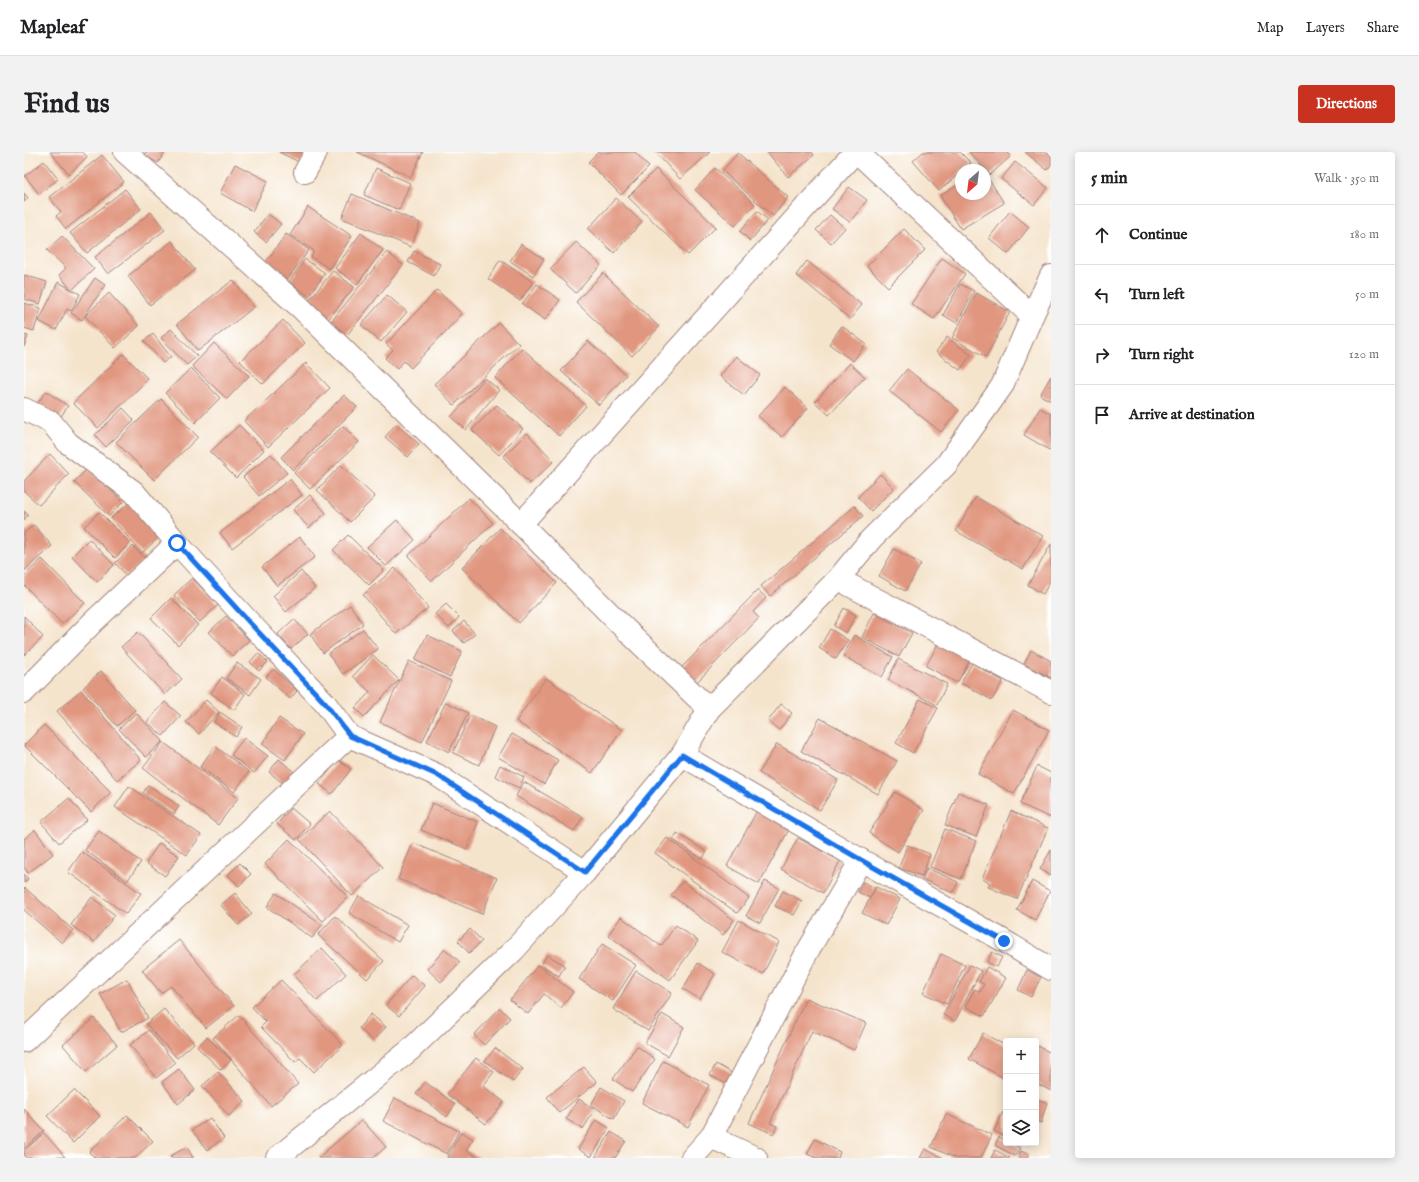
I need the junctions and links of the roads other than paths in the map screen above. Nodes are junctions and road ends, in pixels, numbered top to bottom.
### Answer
1 (125, 152) edge
2 (316, 152) edge
3 (856, 152) edge
4 (305, 172) dead end
5 (1051, 276) edge
6 (1032, 316) junction
7 (24, 409) edge
8 (521, 524) junction
9 (177, 543) junction
10 (838, 579) junction
11 (24, 692) edge
12 (1051, 692) edge
13 (709, 709) junction
14 (350, 736) junction
15 (682, 755) junction
16 (861, 860) junction
17 (585, 872) junction
18 (1051, 969) edge
19 (24, 1041) edge
20 (711, 1137) junction
21 (277, 1158) edge
22 (692, 1158) edge
23 (756, 1158) edge

1 - 8 street
2 - 4 street
3 - 6 street
3 - 8 street
5 - 6 street
6 - 10 street
7 - 9 street
8 - 13 street
9 - 11 street
9 - 14 street
10 - 12 street
10 - 13 street
13 - 15 street
14 - 17 street
14 - 19 street
15 - 16 street
15 - 17 street
16 - 18 street
16 - 20 street
17 - 21 street
20 - 22 street
20 - 23 street

